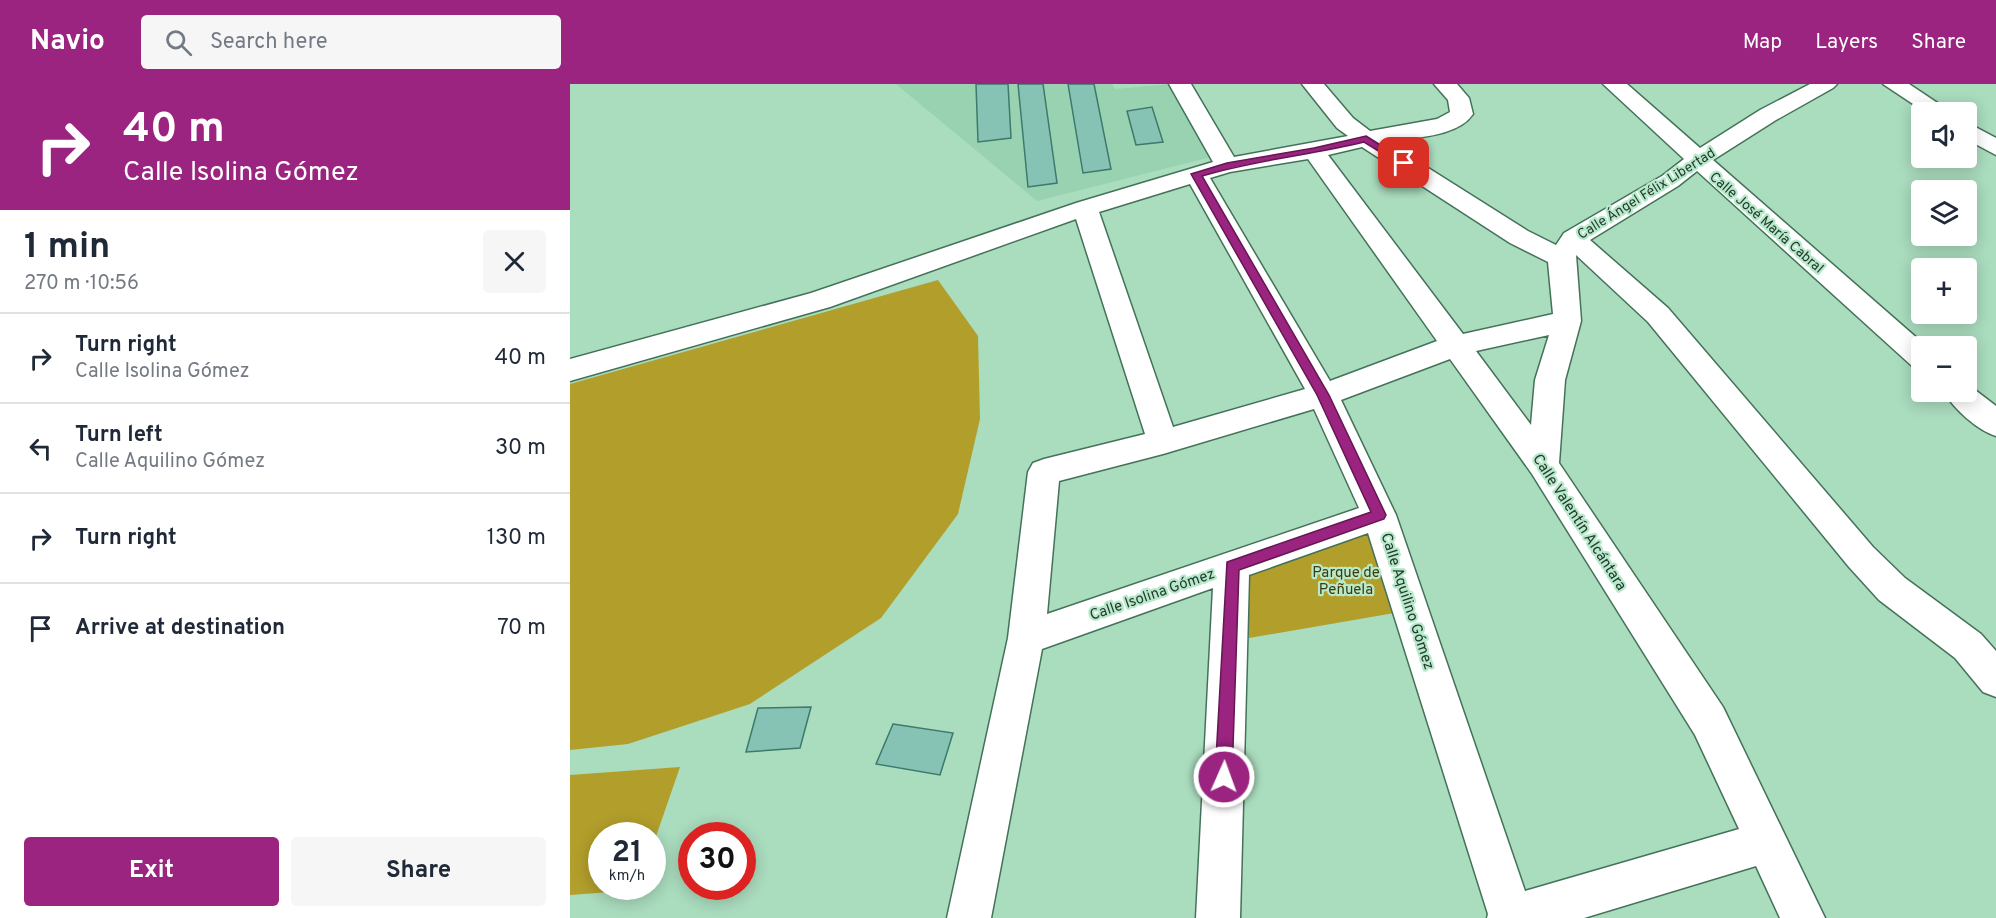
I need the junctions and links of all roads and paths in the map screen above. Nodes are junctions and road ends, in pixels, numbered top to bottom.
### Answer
1 (1180, 84) edge
2 (1313, 84) edge
3 (1445, 84) edge
4 (1614, 84) edge
5 (1826, 84) edge
6 (1894, 84) edge
7 (1924, 102) edge
8 (1977, 136) edge
9 (1366, 139) junction
10 (1996, 148) edge
11 (1314, 151) junction
12 (1697, 160) junction
13 (1211, 170) junction
14 (1085, 208) junction
15 (1567, 248) junction
16 (1567, 321) junction
17 (1457, 345) junction
18 (1911, 349) edge
19 (570, 370) edge
20 (1323, 395) junction
21 (1971, 402) edge
22 (1996, 424) edge
23 (1163, 442) junction
24 (1544, 465) junction
25 (1379, 515) junction
26 (1232, 566) junction
27 (1026, 638) junction
28 (1996, 679) edge
29 (1766, 842) junction
30 (969, 918) edge
31 (1218, 918) edge
32 (1511, 918) edge
33 (1803, 918) edge

1 - 13 street, Calle Aquilino Gómez
2 - 9 street
3 - 9 street
4 - 12 street, Calle José María Cabral
5 - 12 street, Calle Ángel Félix Libertad
6 - 7 street
8 - 10 street
9 - 11 street
9 - 15 street
11 - 13 street
11 - 17 street, Calle Valentín Alcántara
12 - 15 street, Calle Ángel Félix Libertad
12 - 18 street, Calle José María Cabral
13 - 14 street
13 - 20 street, Calle Aquilino Gómez
14 - 19 street
14 - 23 street
15 - 16 street
15 - 28 street
16 - 17 street
16 - 24 street
17 - 20 street
17 - 24 street, Calle Valentín Alcántara
20 - 23 street
20 - 25 street, Calle Aquilino Gómez
21 - 22 street
23 - 27 street
24 - 29 street, Calle Valentín Alcántara
25 - 26 street, Calle Isolina Gómez
25 - 32 street, Calle Aquilino Gómez
26 - 27 street, Calle Isolina Gómez
26 - 31 street
27 - 30 street
29 - 32 street
29 - 33 street, Calle Valentín Alcántara

